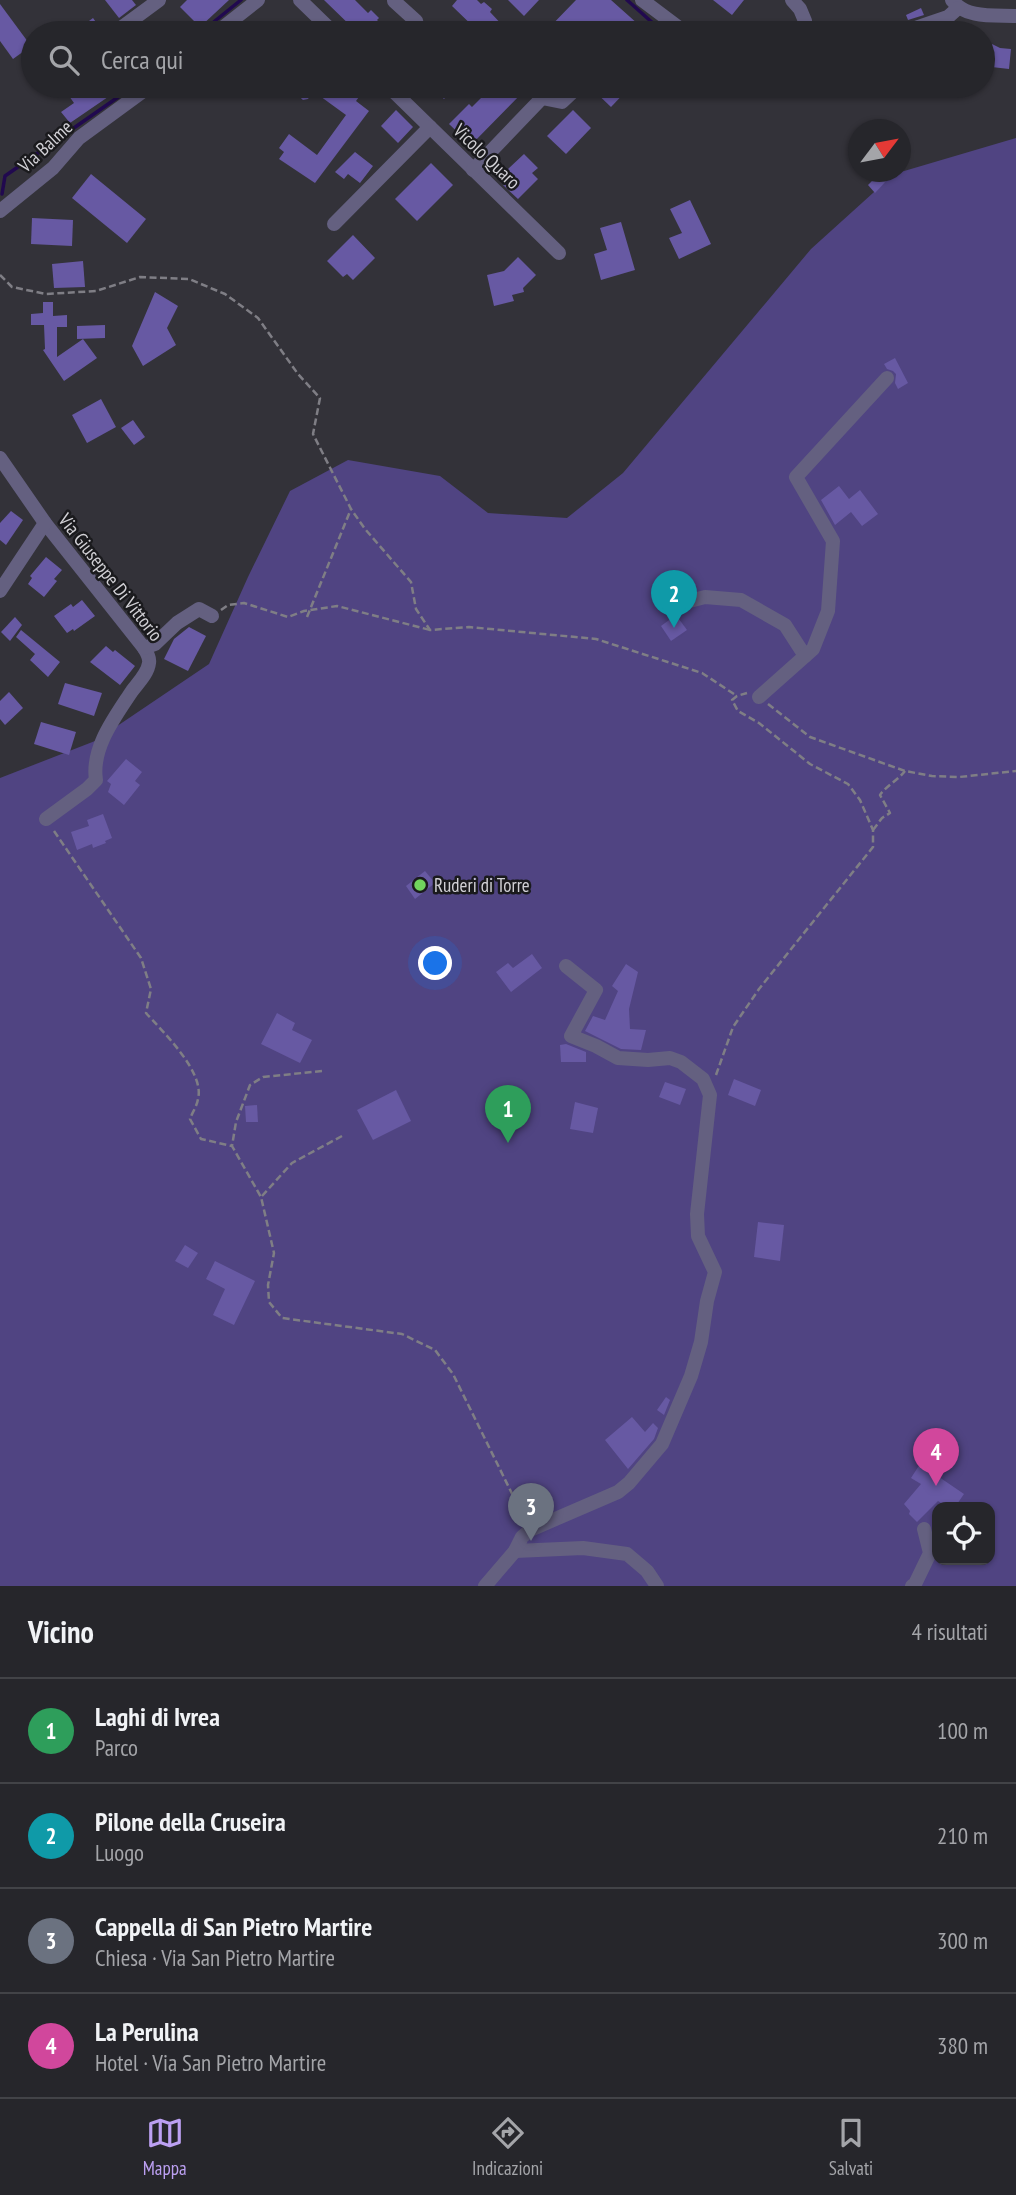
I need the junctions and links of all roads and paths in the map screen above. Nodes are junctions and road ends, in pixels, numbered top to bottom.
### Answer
1 (159, 0) edge
2 (258, 0) edge
3 (300, 0) edge
4 (642, 0) edge
5 (792, 0) edge
6 (394, 1) edge
7 (955, 4) edge
8 (1016, 16) edge
9 (131, 21) edge
10 (231, 21) edge
11 (322, 21) edge
12 (415, 21) edge
13 (670, 21) edge
14 (805, 21) edge
15 (934, 21) edge
16 (134, 98) edge
17 (400, 98) edge
18 (538, 98) edge
19 (430, 127) junction
20 (473, 170) junction
21 (0, 211) edge
22 (334, 224) dead end
23 (559, 253) dead end
24 (0, 275) edge
25 (887, 378) dead end
26 (0, 458) edge
27 (351, 509) junction
28 (45, 523) junction
29 (0, 591) edge
30 (670, 606) dead end
31 (310, 610) junction
32 (212, 617) joint
33 (307, 617) dead end
34 (429, 630) junction
35 (144, 648) junction
36 (806, 656) junction
37 (737, 696) junction
38 (760, 697) junction
39 (905, 771) junction
40 (1016, 771) edge
41 (46, 819) joint
42 (873, 830) junction
43 (566, 966) dead end
44 (322, 1072) dead end
45 (710, 1095) junction
46 (342, 1136) dead end
47 (232, 1146) junction
48 (261, 1197) junction
49 (924, 1529) dead end
50 (530, 1530) junction
51 (515, 1551) junction
52 (485, 1586) edge
53 (657, 1586) edge
54 (912, 1586) edge

1 - 9 street
2 - 10 street
3 - 11 street
4 - 13 street
5 - 14 street
6 - 12 street
7 - 8 street
7 - 15 street
16 - 21 street, Via Balme
17 - 19 street, Vicolo Quaro
18 - 20 street
19 - 20 street, Vicolo Quaro
19 - 22 street
20 - 23 street, Vicolo Quaro
24 - 27 path
25 - 36 street
26 - 28 street, Via Giuseppe Di Vittorio
27 - 31 path
27 - 34 path
28 - 29 street
28 - 35 street, Via Giuseppe Di Vittorio
30 - 36 street
31 - 32 path
31 - 33 path
31 - 34 path
32 - 35 street
34 - 37 path
35 - 41 street, Via Giuseppe Di Vittorio
36 - 38 street
37 - 38 path
37 - 42 path
38 - 39 path
39 - 40 path
39 - 42 path
41 - 47 path
42 - 45 path
43 - 45 street
44 - 47 path
45 - 50 street
46 - 48 path
47 - 48 path
48 - 50 path
49 - 54 street
50 - 51 street
51 - 52 street
51 - 53 street

